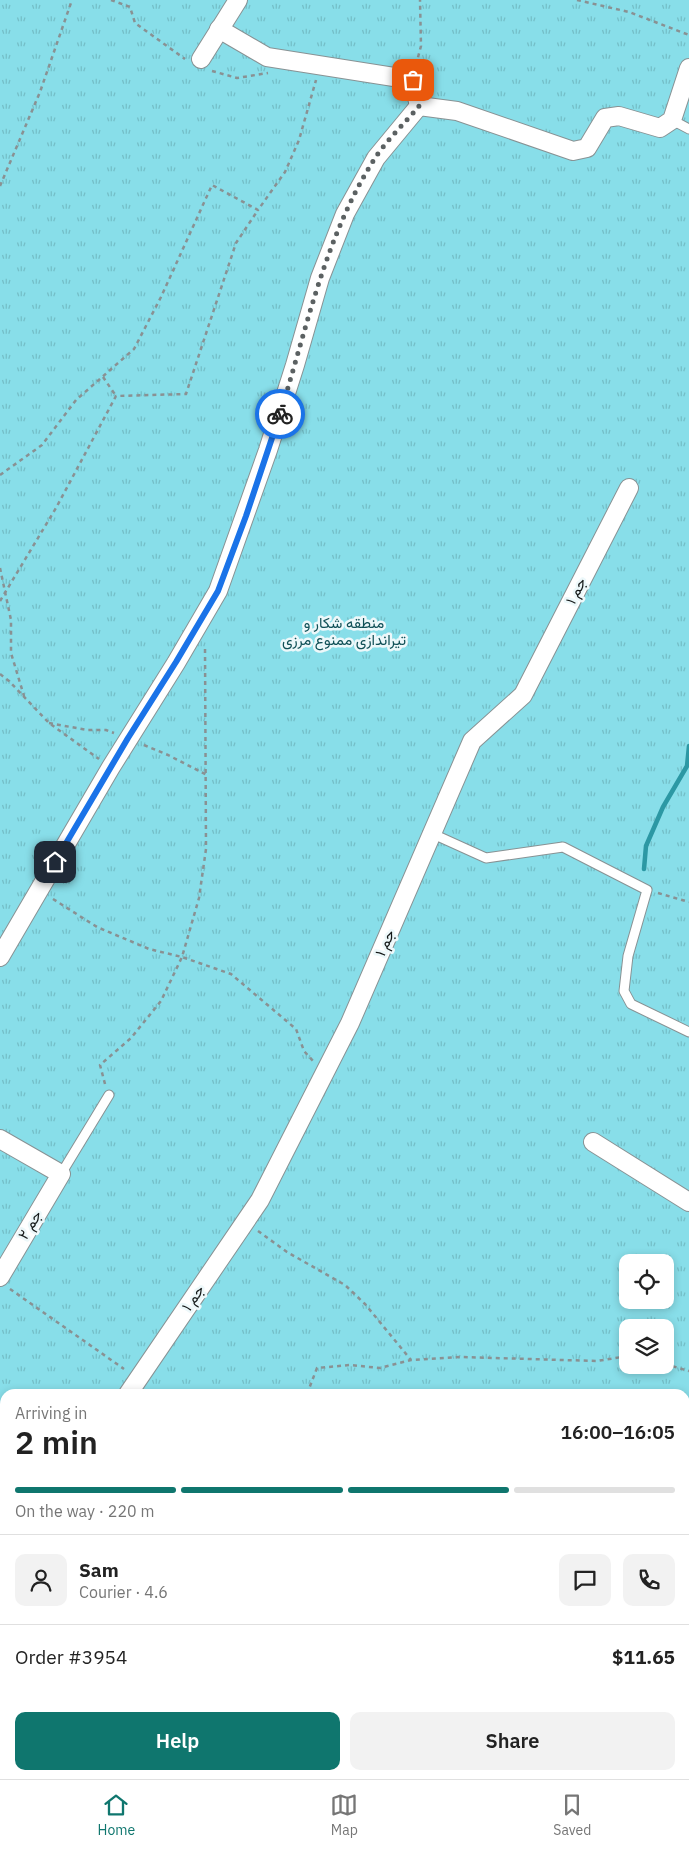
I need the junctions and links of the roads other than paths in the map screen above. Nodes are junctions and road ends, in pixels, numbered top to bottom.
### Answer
1 (238, 0) edge
2 (219, 29) junction
3 (200, 59) dead end
4 (689, 68) edge
5 (419, 106) junction
6 (672, 120) junction
7 (689, 129) edge
8 (629, 488) dead end
9 (433, 834) junction
10 (0, 958) edge
11 (689, 1032) edge
12 (109, 1095) road end
13 (0, 1139) edge
14 (593, 1142) dead end
15 (61, 1174) junction
16 (689, 1202) edge
17 (4, 1282) edge
18 (131, 1389) edge

1 - 2 street
2 - 3 street
2 - 5 street
4 - 6 street
5 - 6 street
5 - 10 street
6 - 7 lane
8 - 9 street, جم ۱
9 - 11 lane
9 - 18 street, جم ۱
12 - 15 lane
13 - 15 street
14 - 16 street
15 - 17 street, جم ۲

